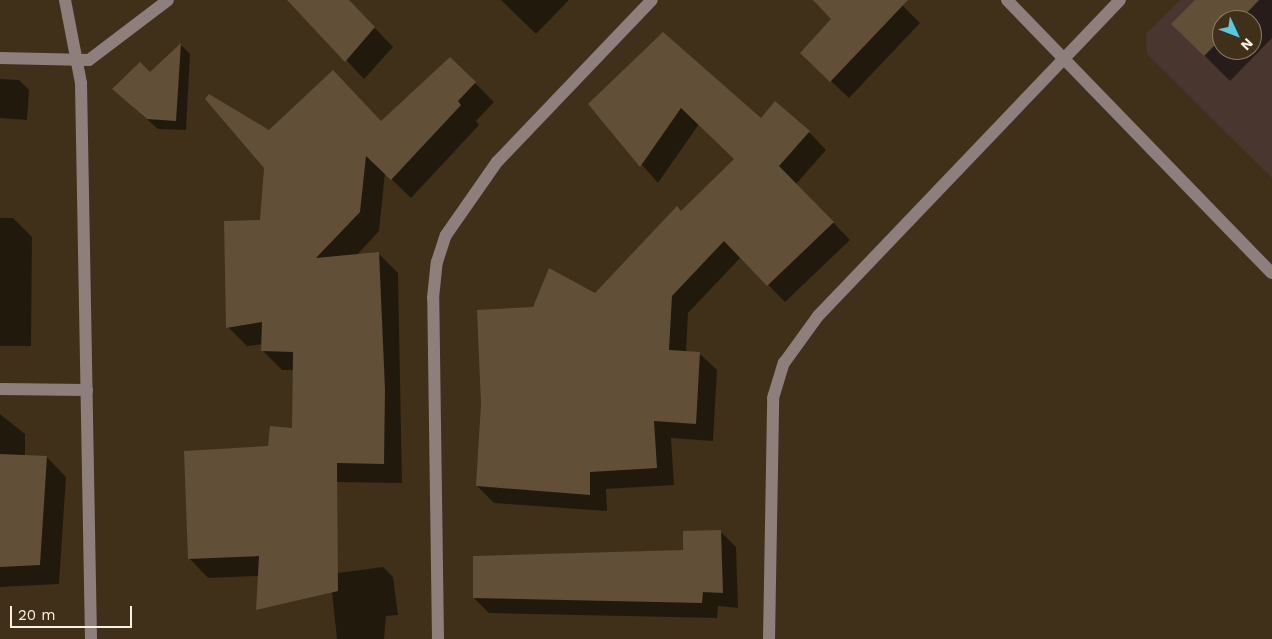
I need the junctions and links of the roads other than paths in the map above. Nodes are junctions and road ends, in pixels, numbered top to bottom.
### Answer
1 (65, 0) edge
2 (168, 0) edge
3 (652, 0) edge
4 (1007, 0) edge
5 (1120, 0) edge
6 (0, 58) edge
7 (1065, 59) junction
8 (80, 62) junction
9 (1272, 273) edge
10 (0, 389) edge
11 (87, 390) junction
12 (91, 639) edge
13 (438, 639) edge
14 (769, 639) edge

1 - 8 street
2 - 8 street
3 - 13 street
4 - 7 street
5 - 7 street
6 - 8 street
7 - 9 street
7 - 14 street
8 - 11 street
10 - 11 street
11 - 12 street

